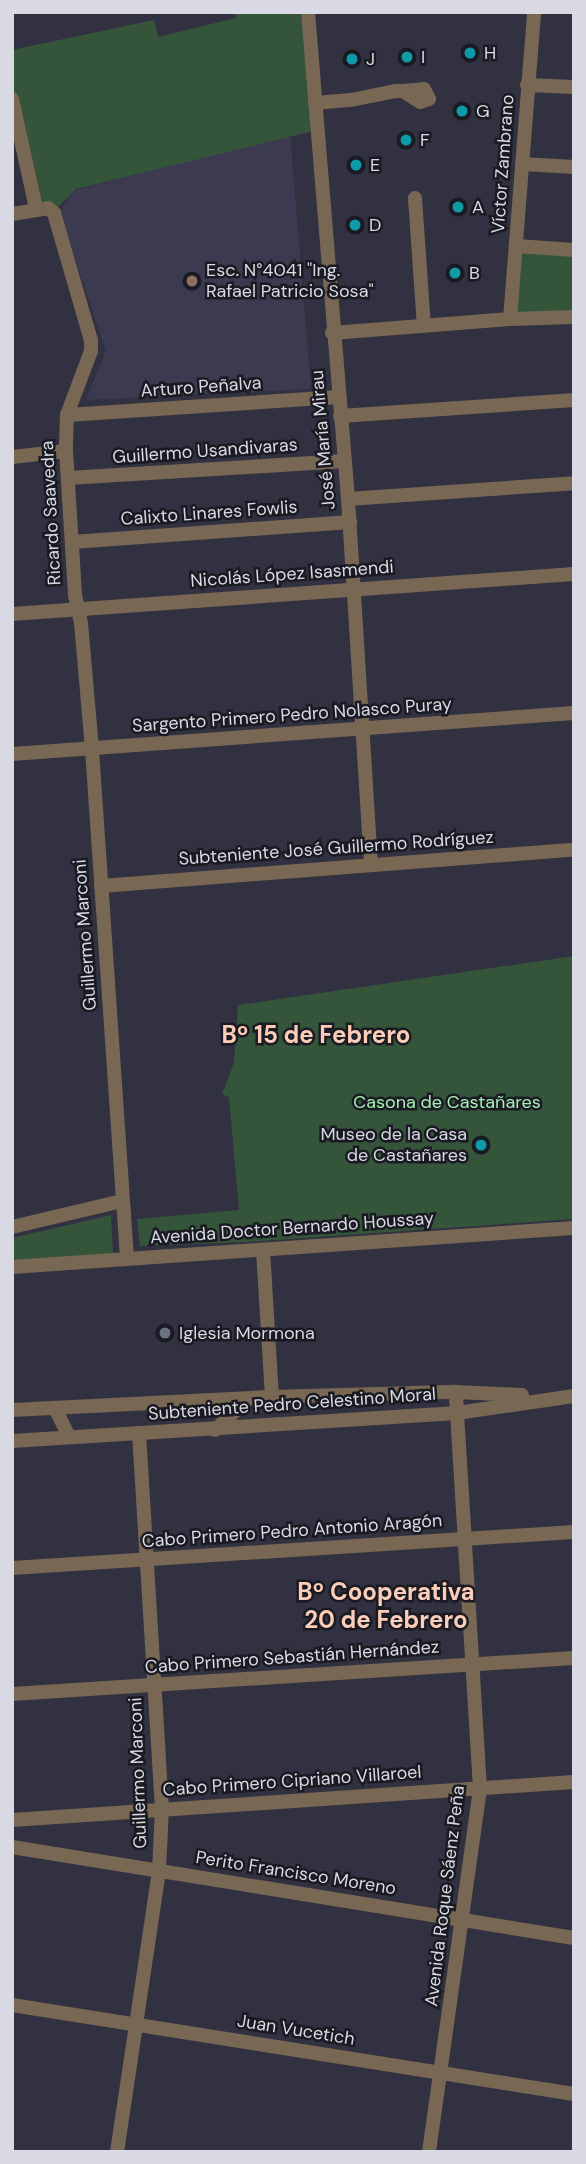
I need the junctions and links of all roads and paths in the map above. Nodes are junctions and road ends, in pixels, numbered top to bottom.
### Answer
1 (308, 12) edge
2 (534, 12) edge
3 (527, 85) junction
4 (574, 87) edge
5 (403, 91) dead end
6 (12, 99) edge
7 (315, 103) junction
8 (522, 164) junction
9 (574, 167) edge
10 (415, 198) dead end
11 (36, 208) junction
12 (12, 214) edge
13 (517, 246) junction
14 (574, 250) edge
15 (574, 317) edge
16 (510, 319) junction
17 (425, 326) junction
18 (332, 333) junction
19 (338, 397) junction
20 (574, 400) edge
21 (67, 415) junction
22 (340, 416) junction
23 (66, 451) junction
24 (12, 457) edge
25 (344, 461) junction
26 (68, 478) junction
27 (574, 483) edge
28 (348, 499) junction
29 (350, 523) junction
30 (72, 542) junction
31 (574, 574) edge
32 (354, 589) junction
33 (79, 609) junction
34 (12, 614) edge
35 (574, 713) edge
36 (362, 729) junction
37 (92, 750) junction
38 (12, 754) edge
39 (574, 850) edge
40 (371, 864) junction
41 (101, 886) junction
42 (122, 1201) junction
43 (12, 1227) edge
44 (574, 1228) edge
45 (263, 1250) junction
46 (127, 1258) junction
47 (12, 1267) edge
48 (456, 1392) junction
49 (574, 1396) edge
50 (272, 1397) junction
51 (551, 1397) junction
52 (248, 1399) junction
53 (55, 1408) junction
54 (12, 1410) edge
55 (457, 1413) junction
56 (215, 1430) junction
57 (139, 1433) junction
58 (69, 1437) junction
59 (12, 1441) edge
60 (574, 1532) edge
61 (465, 1538) junction
62 (145, 1561) junction
63 (12, 1569) edge
64 (574, 1658) edge
65 (471, 1665) junction
66 (154, 1685) junction
67 (12, 1694) edge
68 (574, 1782) edge
69 (480, 1789) junction
70 (162, 1809) junction
71 (12, 1820) edge
72 (12, 1847) edge
73 (159, 1870) junction
74 (464, 1920) junction
75 (574, 1938) edge
76 (12, 2005) edge
77 (135, 2025) junction
78 (440, 2073) junction
79 (574, 2094) edge
80 (117, 2152) edge
81 (429, 2152) edge

1 - 7 street, José María Mirau
2 - 3 street, Víctor Zambrano
3 - 4 street
3 - 8 street, Víctor Zambrano
5 - 7 street
6 - 11 street
7 - 18 street, José María Mirau
8 - 9 street
8 - 13 street, Víctor Zambrano
10 - 17 street
11 - 12 street
11 - 21 street, Ricardo Saavedra
13 - 14 street
13 - 16 street, Víctor Zambrano
15 - 16 street
16 - 17 street
17 - 18 street
18 - 19 street, José María Mirau
19 - 21 street, Arturo Peñalva
19 - 22 street, José María Mirau
20 - 22 street
21 - 23 street, Ricardo Saavedra
22 - 25 street, José María Mirau
23 - 24 street
23 - 26 street, Ricardo Saavedra
25 - 26 street, Guillermo Usandivaras
25 - 28 street, José María Mirau
26 - 30 street, Ricardo Saavedra
27 - 28 street
28 - 29 street, José María Mirau
29 - 30 street, Calixto Linares Fowlis
29 - 32 street, José María Mirau
30 - 33 street, Ricardo Saavedra
31 - 32 street, Nicolás López Isasmendi
32 - 33 street, Nicolás López Isasmendi
32 - 36 street, José María Mirau
33 - 34 street, Nicolás López Isasmendi
33 - 37 street, Guillermo Marconi
35 - 36 street, Sargento Primero Pedro Nolasco Puray
36 - 37 street, Sargento Primero Pedro Nolasco Puray
36 - 40 street, José María Mirau
37 - 38 street, Sargento Primero Pedro Nolasco Puray
37 - 41 street, Guillermo Marconi
39 - 40 street, Subteniente José Guillermo Rodríguez
40 - 41 street, Subteniente José Guillermo Rodríguez
41 - 42 street, Guillermo Marconi
42 - 43 street
42 - 46 street, Guillermo Marconi
44 - 45 street, Avenida Doctor Bernardo Houssay
45 - 46 street, Avenida Doctor Bernardo Houssay
45 - 50 street
46 - 47 street, Avenida Doctor Bernardo Houssay
48 - 50 street
48 - 51 street
48 - 55 street, Avenida Roque Sáenz Peña
49 - 51 street, Subteniente Pedro Celestino Moral
50 - 52 street
51 - 55 street, Subteniente Pedro Celestino Moral
52 - 53 street
52 - 56 street
53 - 54 street
53 - 58 street
55 - 56 street, Subteniente Pedro Celestino Moral
55 - 61 street, Avenida Roque Sáenz Peña
56 - 57 street, Subteniente Pedro Celestino Moral
57 - 58 street, Subteniente Pedro Celestino Moral
57 - 62 street, Guillermo Marconi
58 - 59 street, Subteniente Pedro Celestino Moral
60 - 61 street, Cabo Primero Pedro Antonio Aragón
61 - 62 street, Cabo Primero Pedro Antonio Aragón
61 - 65 street, Avenida Roque Sáenz Peña
62 - 63 street, Cabo Primero Pedro Antonio Aragón
62 - 66 street, Guillermo Marconi
64 - 65 street, Cabo Primero Sebastián Hernández
65 - 66 street, Cabo Primero Sebastián Hernández
65 - 69 street, Avenida Roque Sáenz Peña
66 - 67 street, Cabo Primero Sebastián Hernández
66 - 70 street, Guillermo Marconi
68 - 69 street, Cabo Primero Cipriano Villaroel
69 - 70 street, Cabo Primero Cipriano Villaroel
69 - 74 street, Avenida Roque Sáenz Peña
70 - 71 street, Cabo Primero Cipriano Villaroel
70 - 73 street, Guillermo Marconi
72 - 73 street, Perito Francisco Moreno
73 - 74 street, Perito Francisco Moreno
73 - 77 street, Guillermo Marconi
74 - 75 street, Perito Francisco Moreno
74 - 78 street, Avenida Roque Sáenz Peña
76 - 77 street, Juan Vucetich
77 - 78 street, Juan Vucetich
77 - 80 street, Guillermo Marconi
78 - 79 street, Juan Vucetich
78 - 81 street, Avenida Roque Sáenz Peña

